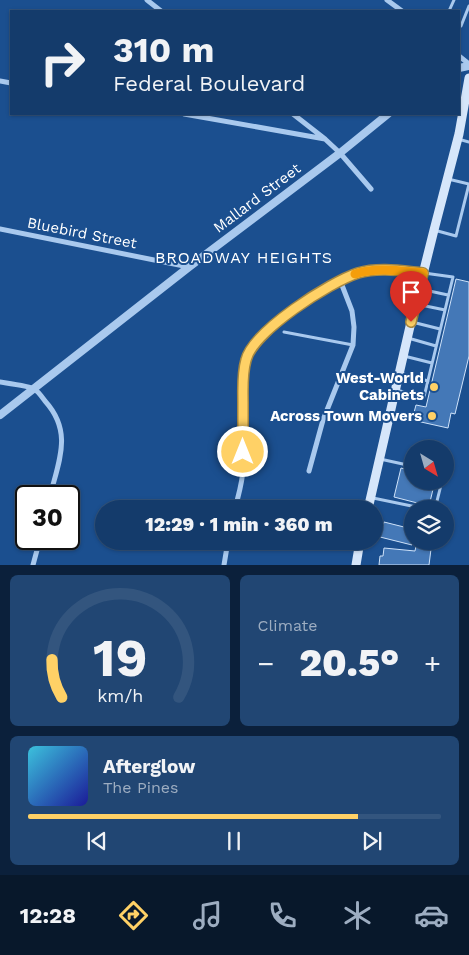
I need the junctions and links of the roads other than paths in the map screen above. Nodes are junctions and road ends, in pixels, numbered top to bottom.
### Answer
1 (147, 0) edge
2 (387, 0) edge
3 (469, 6) edge
4 (160, 10) edge
5 (401, 10) edge
6 (460, 25) edge
7 (469, 78) edge
8 (190, 115) edge
9 (294, 115) edge
10 (387, 115) edge
11 (325, 139) junction
12 (458, 139) junction
13 (469, 142) edge
14 (340, 152) junction
15 (447, 179) junction
16 (371, 189) dead end
17 (0, 229) edge
18 (434, 230) junction
19 (189, 267) junction
20 (423, 273) junction
21 (340, 280) junction
22 (419, 289) junction
23 (448, 295) junction
24 (416, 304) junction
25 (445, 310) junction
26 (411, 322) junction
27 (440, 329) junction
28 (284, 332) dead end
29 (407, 338) junction
30 (353, 345) junction
31 (436, 346) junction
32 (403, 356) junction
33 (432, 363) junction
34 (399, 373) junction
35 (428, 381) junction
36 (0, 382) edge
37 (34, 389) junction
38 (396, 390) junction
39 (0, 415) edge
40 (379, 459) junction
41 (404, 464) edge
42 (309, 471) dead end
43 (53, 485) edge
44 (370, 498) joint
45 (237, 500) edge
46 (404, 505) edge
47 (37, 550) edge
48 (226, 550) edge
49 (358, 550) edge
50 (33, 565) edge
51 (224, 565) edge
52 (356, 565) edge

1 - 4 street
2 - 5 street
3 - 6 lane
7 - 12 main road
8 - 11 street
9 - 11 street
10 - 14 street, Mallard Street
11 - 14 street
12 - 13 lane
12 - 15 main road
14 - 16 street
14 - 19 street, Mallard Street
15 - 18 main road
15 - 18 lane
17 - 19 street, Bluebird Street
18 - 20 main road
19 - 37 street, Mallard Street
20 - 21 street
20 - 22 main road
20 - 23 lane
21 - 30 street
21 - 45 street
22 - 23 lane
22 - 24 main road
23 - 25 lane
24 - 25 lane
24 - 26 main road
25 - 27 lane
26 - 27 lane
26 - 29 main road
27 - 31 lane
28 - 30 lane
29 - 31 lane
29 - 32 main road
30 - 42 street
31 - 33 lane
32 - 33 lane
32 - 34 main road
33 - 35 lane
34 - 35 lane
34 - 38 main road
35 - 38 lane
36 - 37 street
37 - 39 street, Mallard Street
37 - 43 street
38 - 40 main road
40 - 41 lane
40 - 44 main road
44 - 46 lane
47 - 50 street
48 - 51 street
49 - 52 main road

